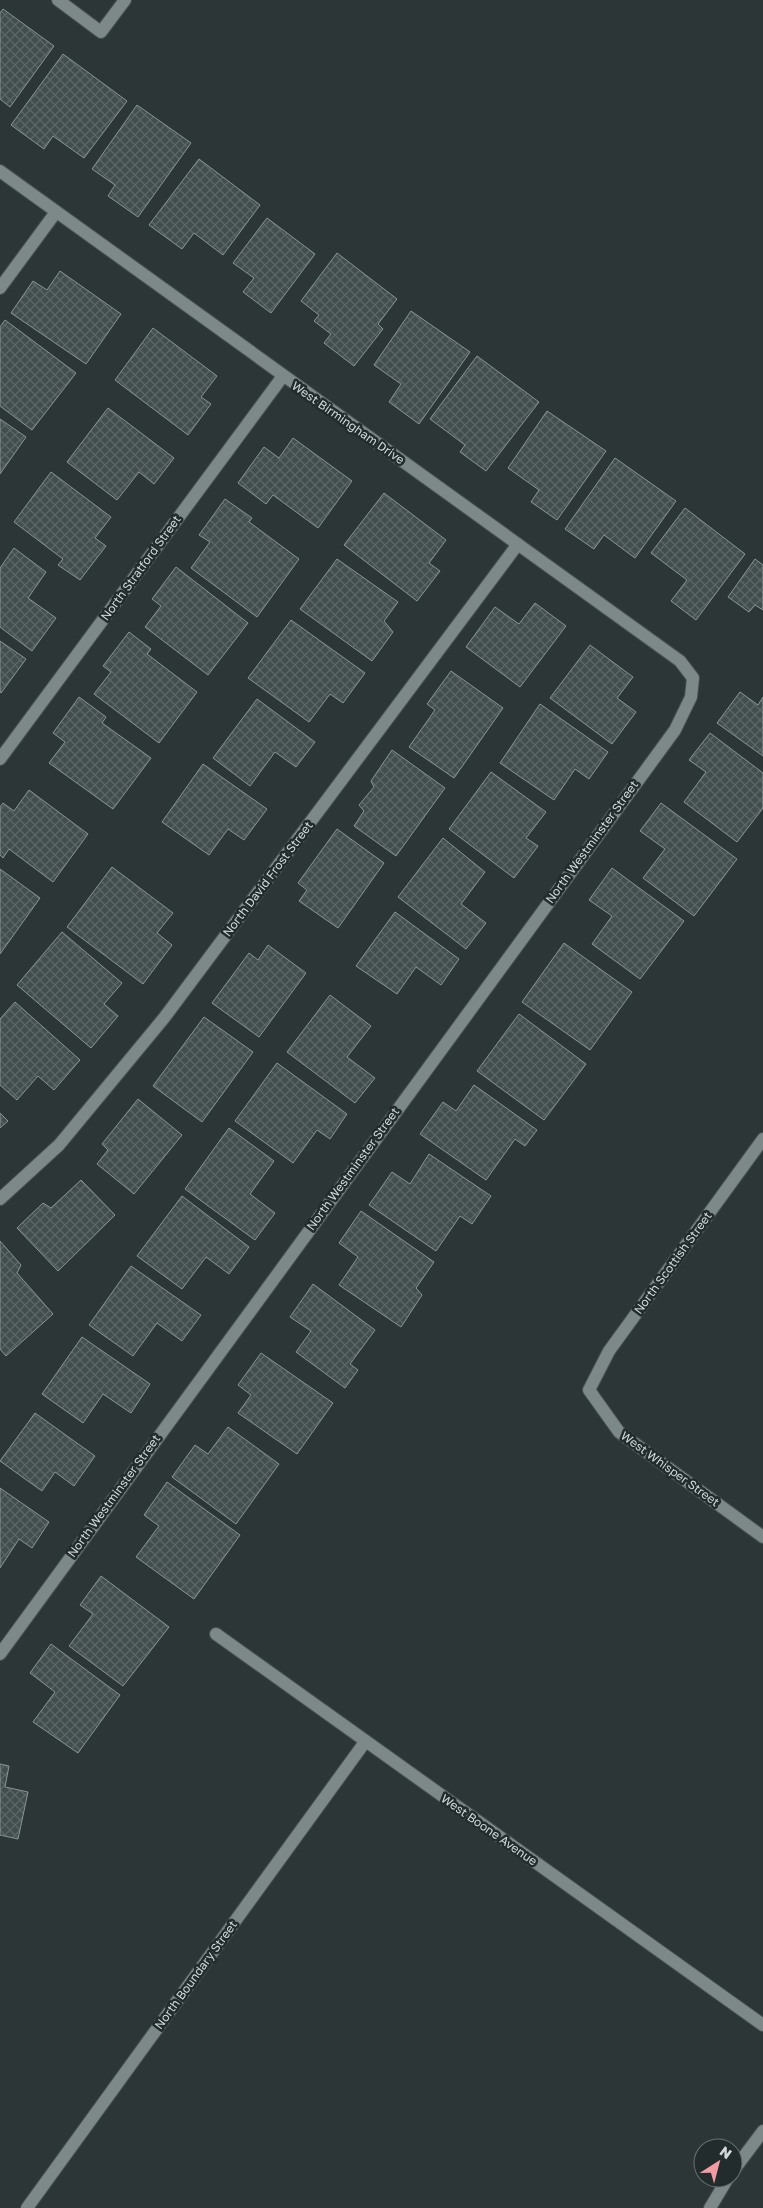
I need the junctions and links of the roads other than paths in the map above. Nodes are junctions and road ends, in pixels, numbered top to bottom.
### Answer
1 (58, 0) edge
2 (125, 0) edge
3 (0, 171) edge
4 (56, 212) junction
5 (0, 288) edge
6 (283, 376) junction
7 (518, 544) junction
8 (693, 678) joint
9 (0, 759) edge
10 (763, 1139) edge
11 (0, 1199) edge
12 (589, 1390) joint
13 (763, 1537) edge
14 (216, 1634) dead end
15 (0, 1654) edge
16 (365, 1742) junction
17 (763, 2025) edge
18 (763, 2131) edge
19 (743, 2158) edge
20 (722, 2188) edge
21 (27, 2208) edge
22 (710, 2208) edge

1 - 2 street
3 - 4 street, West Birmingham Drive
4 - 5 street
4 - 6 street, West Birmingham Drive
6 - 7 street, West Birmingham Drive
6 - 9 street, North Stratford Street
7 - 8 street, West Birmingham Drive
7 - 11 street, North David Frost Street
8 - 15 street, North Westminster Street
10 - 12 street, North Scottish Street
12 - 13 street, West Whisper Street
14 - 16 street, West Boone Avenue
16 - 17 street, West Boone Avenue
16 - 21 street, North Boundary Street
18 - 19 street
20 - 22 street

